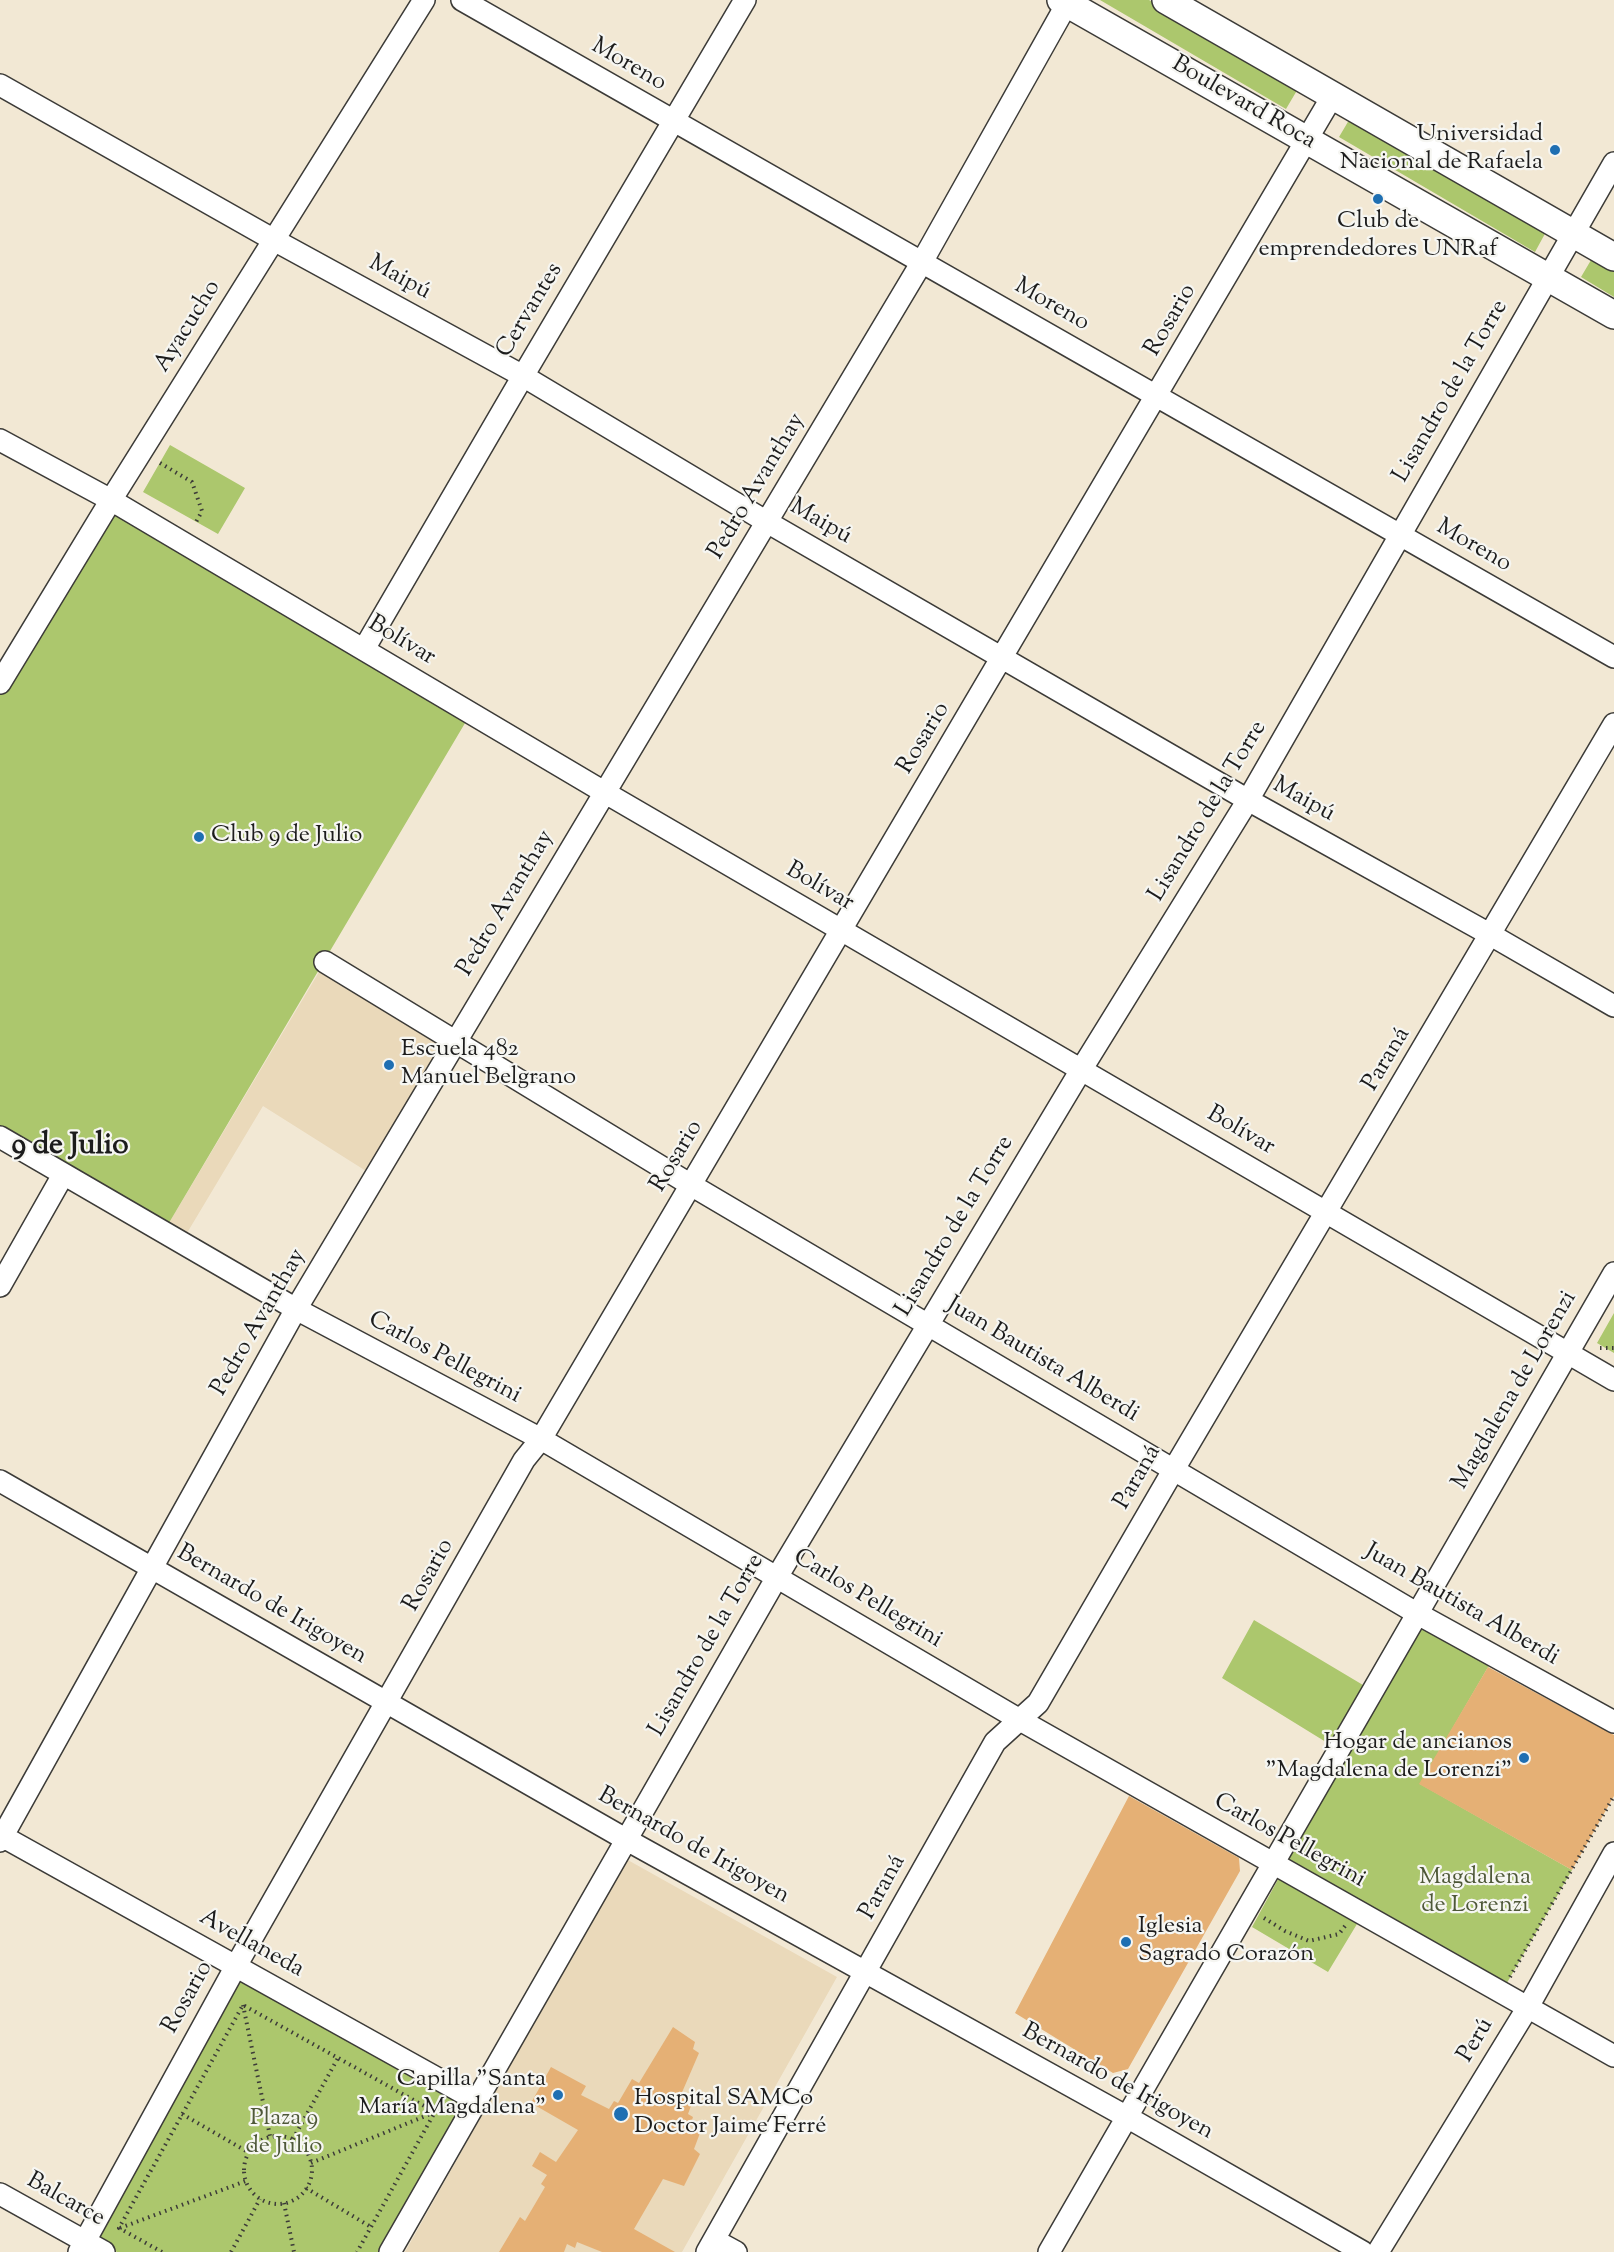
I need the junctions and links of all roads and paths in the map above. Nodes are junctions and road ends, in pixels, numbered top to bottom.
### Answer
1 (424, 0) edge
2 (462, 0) edge
3 (745, 0) edge
4 (1167, 0) edge
5 (1066, 1) edge
6 (0, 85) edge
7 (1333, 95) junction
8 (674, 121) junction
9 (1307, 141) junction
10 (1614, 163) edge
11 (1572, 232) junction
12 (274, 240) junction
13 (1614, 257) edge
14 (922, 262) junction
15 (1548, 276) junction
16 (1614, 315) edge
17 (523, 376) junction
18 (1157, 397) junction
19 (0, 440) edge
20 (160, 463) dead end
21 (111, 500) junction
22 (196, 522) dead end
23 (767, 522) junction
24 (1400, 535) junction
25 (364, 649) junction
26 (1003, 657) junction
27 (1614, 657) edge
28 (0, 683) edge
29 (1614, 724) edge
30 (604, 792) junction
31 (1248, 800) junction
32 (841, 931) junction
33 (1491, 935) junction
34 (325, 962) dead end
35 (1614, 1006) edge
36 (455, 1041) junction
37 (1081, 1070) junction
38 (0, 1137) edge
39 (63, 1175) junction
40 (692, 1185) junction
41 (1327, 1212) junction
42 (1614, 1273) edge
43 (0, 1286) edge
44 (296, 1309) junction
45 (928, 1323) junction
46 (1567, 1353) junction
47 (1614, 1380) edge
48 (541, 1439) junction
49 (1174, 1469) junction
50 (0, 1481) edge
51 (151, 1567) junction
52 (777, 1577) junction
53 (1418, 1614) junction
54 (387, 1702) junction
55 (1020, 1720) junction
56 (1614, 1722) edge
57 (1614, 1796) edge
58 (1, 1837) edge
59 (627, 1840) junction
60 (1614, 1853) edge
61 (1274, 1863) junction
62 (1258, 1915) dead end
63 (1349, 1919) dead end
64 (236, 1966) junction
65 (866, 1972) junction
66 (1510, 1978) dead end
67 (243, 2005) junction
68 (1527, 2007) junction
69 (1614, 2056) edge
70 (338, 2058) junction
71 (476, 2100) junction
72 (435, 2112) junction
73 (182, 2114) junction
74 (1127, 2116) junction
75 (270, 2136) junction
76 (293, 2139) junction
77 (248, 2152) junction
78 (311, 2163) junction
79 (246, 2181) junction
80 (306, 2188) junction
81 (0, 2194) edge
82 (260, 2199) junction
83 (284, 2203) junction
84 (371, 2227) junction
85 (119, 2228) junction
86 (82, 2246) edge
87 (710, 2246) edge
88 (104, 2252) edge
89 (162, 2252) edge
90 (231, 2252) edge
91 (294, 2252) edge
92 (357, 2252) edge
93 (390, 2252) edge
94 (736, 2252) edge
95 (1048, 2252) edge
96 (1363, 2252) edge
97 (1378, 2252) edge

1 - 12 street, Ayacucho
2 - 8 street, Moreno
3 - 8 street, Cervantes
4 - 7 main road
5 - 9 main road, Boulevard Roca
5 - 14 street, Pedro Avanthay
6 - 12 street, Maipú
7 - 9 street, Rosario
7 - 11 main road
8 - 14 street, Moreno
8 - 17 street, Cervantes
9 - 15 main road, Boulevard Roca
9 - 18 street, Rosario
10 - 11 street, Lisandro de la Torre
11 - 13 main road
11 - 15 street, Lisandro de la Torre
12 - 17 street, Maipú
12 - 21 street, Ayacucho
14 - 18 street, Moreno
14 - 23 street, Pedro Avanthay
15 - 16 main road, Boulevard Roca
15 - 24 street, Lisandro de la Torre
17 - 23 street, Maipú
17 - 25 street, Cervantes
18 - 24 street, Moreno
18 - 26 street, Rosario
19 - 21 street, Bolívar
20 - 22 path
21 - 25 street, Bolívar
21 - 28 street, Ayacucho
23 - 26 street, Maipú
23 - 30 street, Pedro Avanthay
24 - 27 street, Moreno
24 - 31 street, Lisandro de la Torre
25 - 30 street, Bolívar
26 - 31 street, Maipú
26 - 32 street, Rosario
29 - 33 street, Paraná
30 - 32 street, Bolívar
30 - 36 street, Pedro Avanthay
31 - 33 street, Maipú
31 - 37 street, Lisandro de la Torre
32 - 37 street, Bolívar
32 - 40 street, Rosario
33 - 35 street, Maipú
33 - 41 street, Paraná
34 - 36 street, Juan Bautista Alberdi
36 - 40 street, Juan Bautista Alberdi
36 - 44 street, Pedro Avanthay
37 - 41 street, Bolívar
37 - 45 street, Lisandro de la Torre
38 - 39 street, Carlos Pellegrini
39 - 43 street
39 - 44 street, Carlos Pellegrini
40 - 45 street, Juan Bautista Alberdi
40 - 48 street, Rosario
41 - 46 street, Bolívar
41 - 49 street, Paraná
42 - 46 street, Magdalena de Lorenzi
44 - 48 street, Carlos Pellegrini
44 - 51 street, Pedro Avanthay
45 - 49 street, Juan Bautista Alberdi
45 - 52 street, Lisandro de la Torre
46 - 47 street, Bolívar
46 - 53 street, Magdalena de Lorenzi
48 - 52 street, Carlos Pellegrini
48 - 54 street, Rosario
49 - 53 street, Juan Bautista Alberdi
49 - 55 street, Paraná
50 - 51 street, Bernardo de Irigoyen
51 - 54 street, Bernardo de Irigoyen
51 - 58 street, Pedro Avanthay
52 - 55 street, Carlos Pellegrini
52 - 59 street, Lisandro de la Torre
53 - 56 street, Juan Bautista Alberdi
53 - 61 street, Magdalena de Lorenzi
54 - 59 street, Bernardo de Irigoyen
54 - 64 street, Rosario
55 - 61 street, Carlos Pellegrini
55 - 65 street, Paraná
57 - 66 path
58 - 64 street, Avellaneda
59 - 65 street, Bernardo de Irigoyen
59 - 71 street, Lisandro de la Torre
60 - 68 street, Perú
61 - 68 street, Carlos Pellegrini
61 - 74 street, Magdalena de Lorenzi
62 - 63 path
64 - 71 street, Avellaneda
64 - 86 street, Rosario
65 - 74 street, Bernardo de Irigoyen
65 - 87 street, Paraná
67 - 70 path
67 - 73 path
67 - 75 path
68 - 69 street, Carlos Pellegrini
68 - 97 street, Perú
70 - 72 path
70 - 76 path
71 - 93 street, Lisandro de la Torre
72 - 78 path
72 - 84 path
73 - 77 path
73 - 85 path
74 - 95 street, Magdalena de Lorenzi
74 - 96 street, Bernardo de Irigoyen
75 - 76 path
75 - 77 path
76 - 78 path
77 - 79 path
78 - 80 path
79 - 82 path
79 - 85 path
80 - 83 path
80 - 84 path
81 - 86 street, Balcarce
82 - 83 path
82 - 90 path
83 - 91 path
84 - 92 path
85 - 86 path
85 - 89 path
86 - 88 street, Balcarce
87 - 94 street

